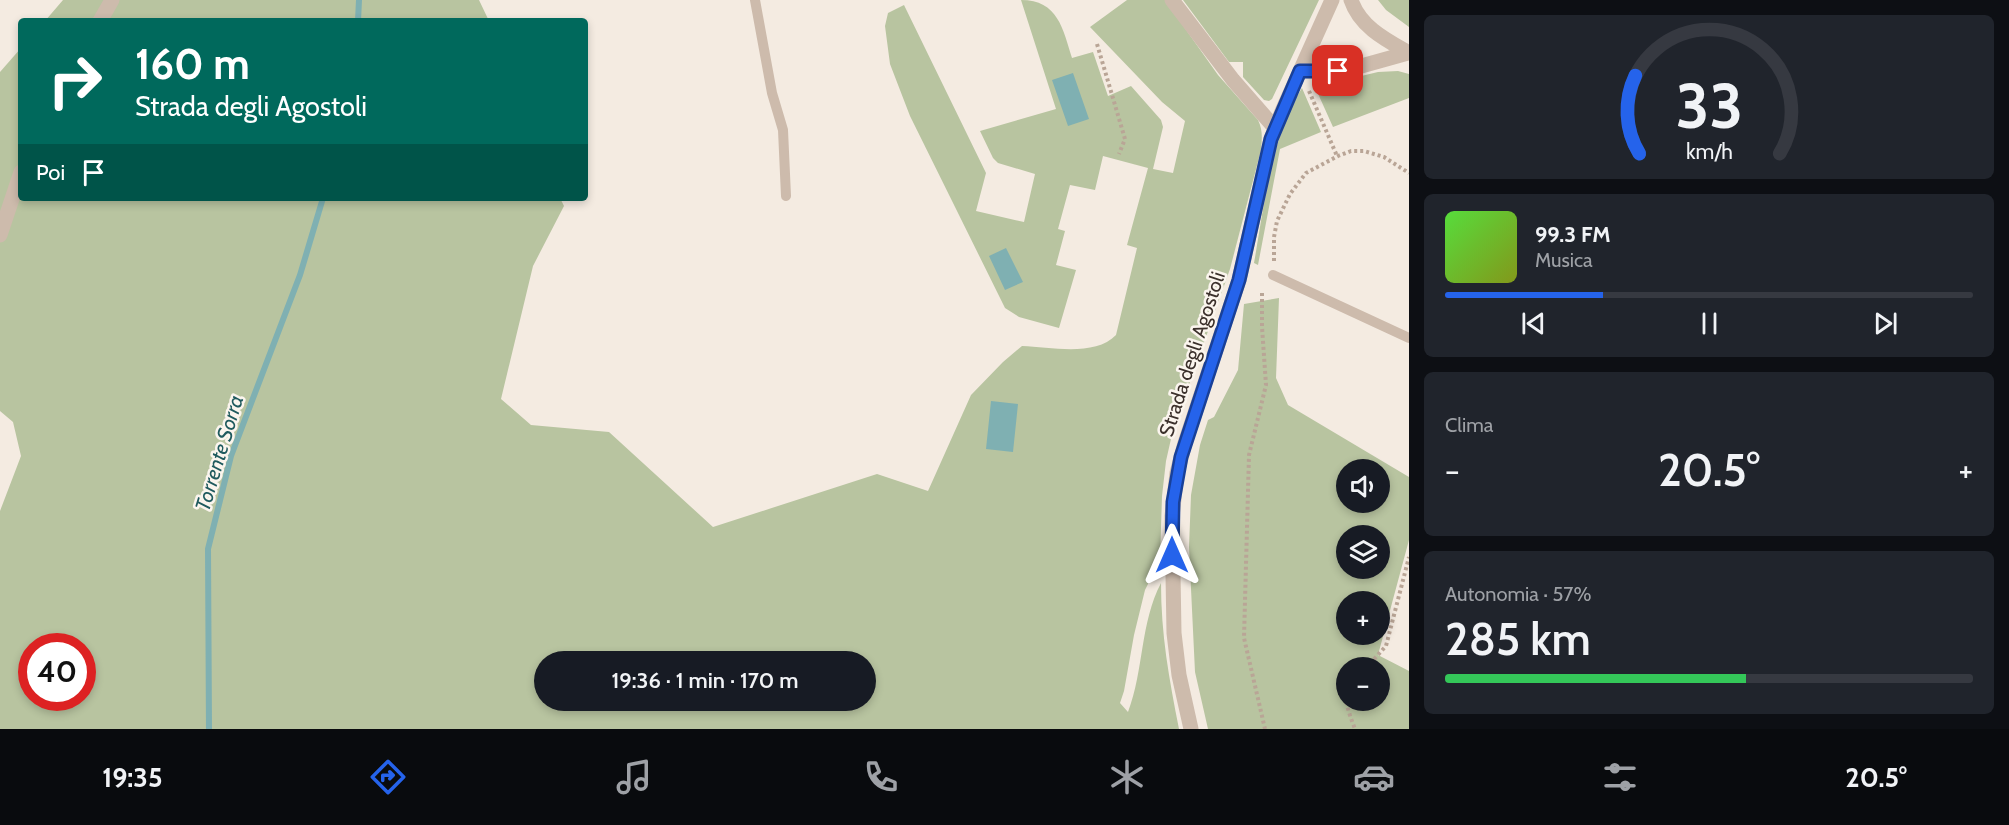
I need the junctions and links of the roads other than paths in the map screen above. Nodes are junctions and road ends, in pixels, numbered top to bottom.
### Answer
1 (112, 0) edge
2 (755, 0) edge
3 (1172, 0) edge
4 (1332, 0) edge
5 (1351, 0) edge
6 (102, 18) edge
7 (1409, 53) edge
8 (1300, 71) junction
9 (1275, 128) junction
10 (18, 181) edge
11 (786, 196) dead end
12 (0, 235) edge
13 (1273, 275) road end
14 (1409, 338) edge
15 (1191, 729) edge

1 - 6 street
2 - 11 lane
3 - 9 street
4 - 8 street, Strada degli Agostoli
5 - 7 street
7 - 8 street
8 - 9 street, Strada degli Agostoli
9 - 15 street, Strada degli Agostoli
10 - 12 street
13 - 14 lane

